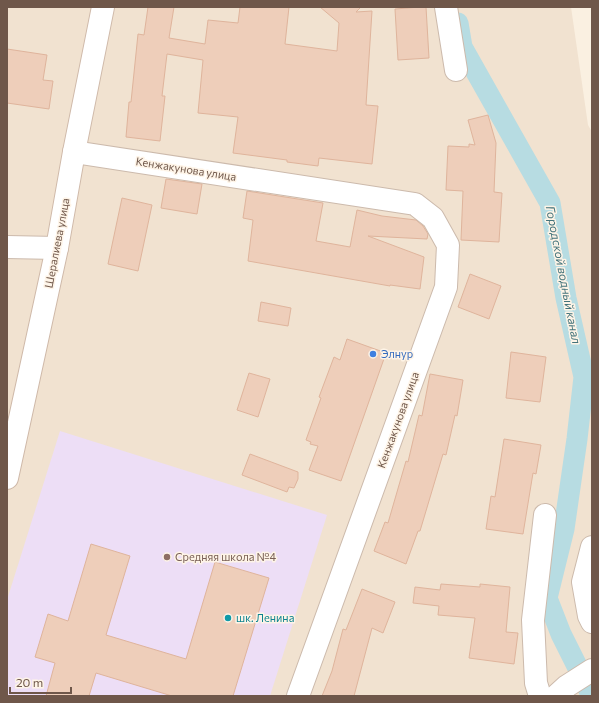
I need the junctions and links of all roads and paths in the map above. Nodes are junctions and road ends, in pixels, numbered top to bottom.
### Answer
1 (103, 7) edge
2 (446, 7) edge
3 (456, 70) dead end
4 (74, 152) junction
5 (7, 247) edge
6 (57, 248) junction
7 (7, 478) edge
8 (545, 516) dead end
9 (592, 547) edge
10 (592, 622) edge
11 (592, 670) edge
12 (561, 691) edge
13 (298, 696) edge
14 (540, 696) edge

1 - 4 street, Шералиева улица
2 - 3 street
4 - 6 street, Шералиева улица
4 - 13 street, Кенжакунова улица
5 - 6 street
6 - 7 street, Шералиева улица
8 - 14 street
9 - 10 street
11 - 12 street

